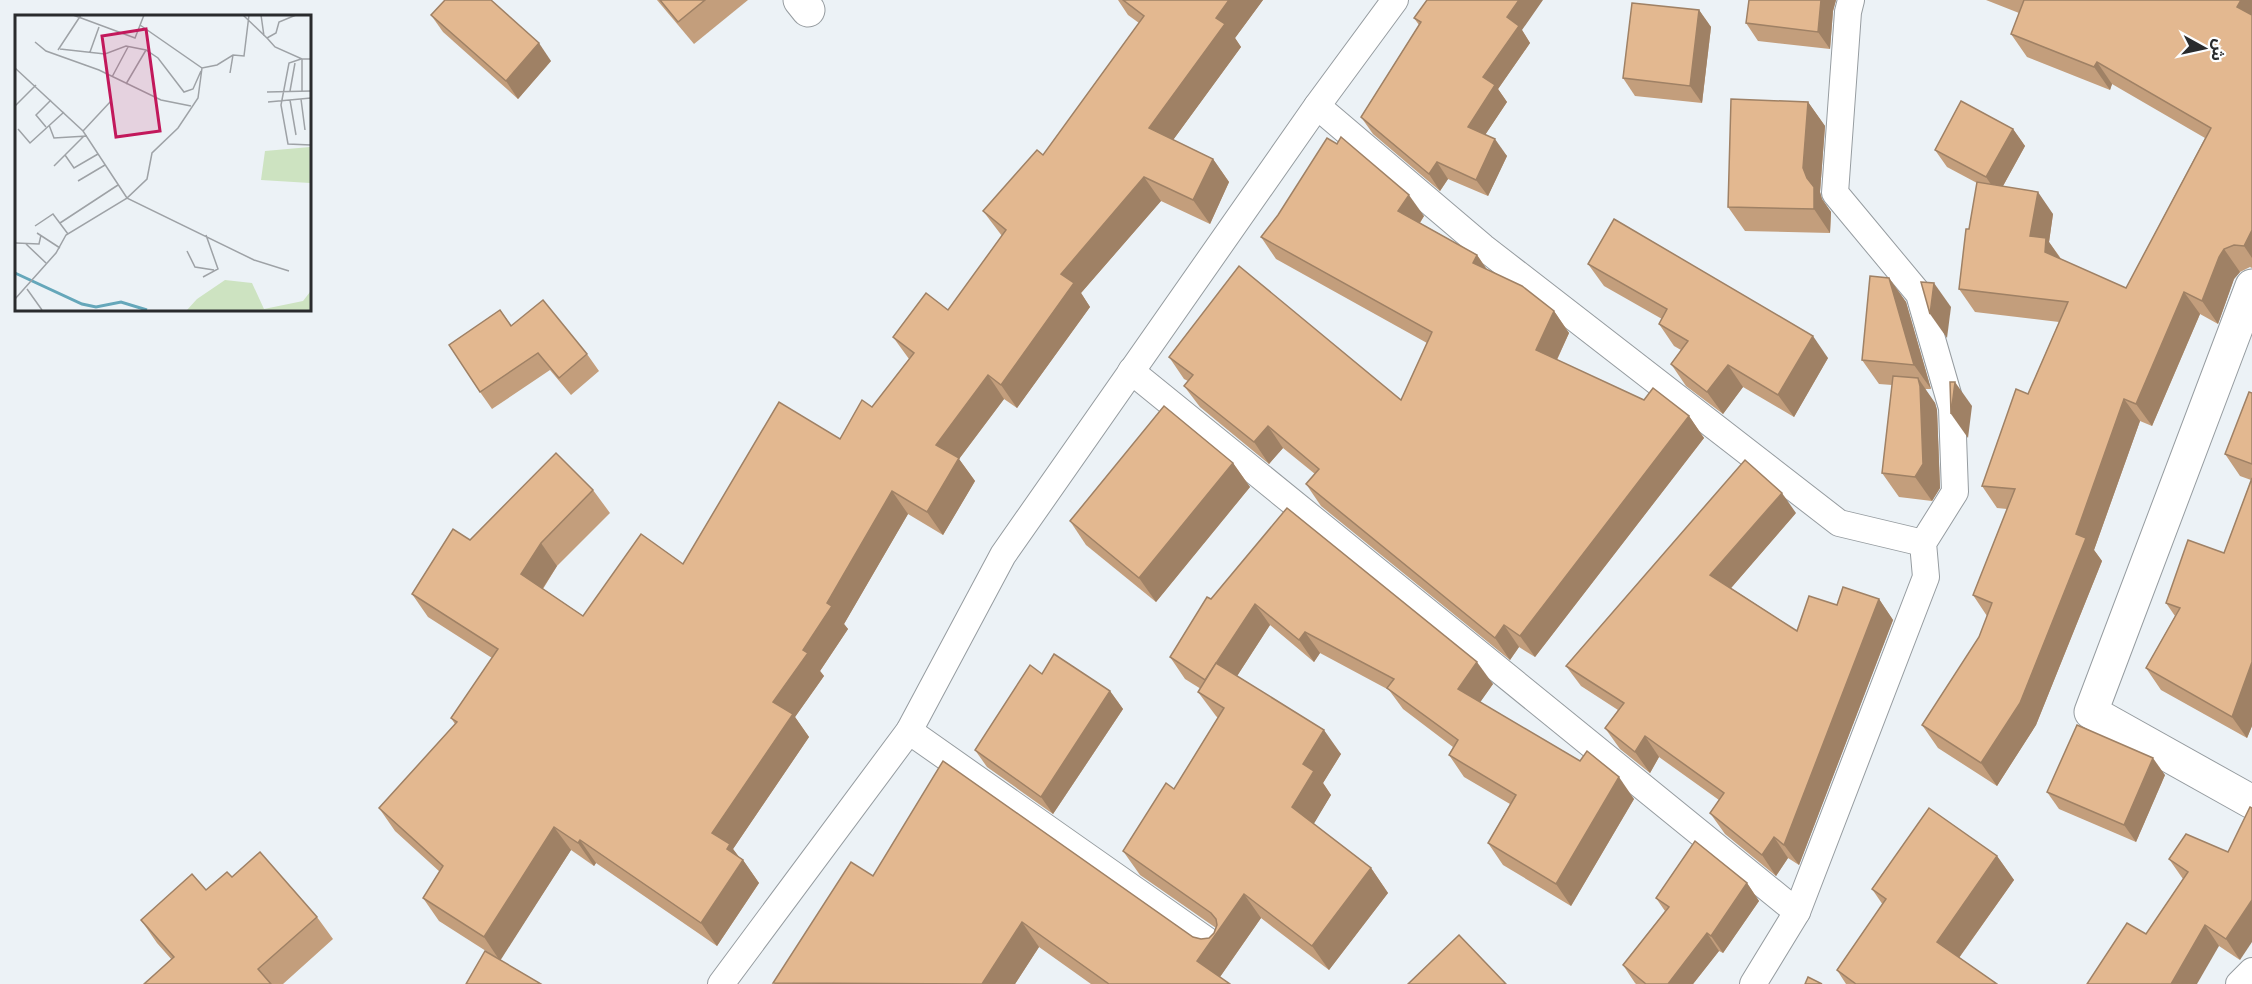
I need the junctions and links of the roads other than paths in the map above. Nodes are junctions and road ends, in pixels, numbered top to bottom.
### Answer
1 (1395, 0) edge
2 (1851, 0) edge
3 (1317, 106) junction
4 (2252, 286) edge
5 (1131, 371) junction
6 (1923, 543) junction
7 (909, 731) junction
8 (2252, 802) edge
9 (1797, 912) junction
10 (1219, 949) edge
11 (2252, 971) edge
12 (721, 984) edge
13 (1753, 984) edge
14 (2239, 984) edge

1 - 3 lane
2 - 6 lane
3 - 5 lane
3 - 6 lane
4 - 8 street
5 - 7 lane
5 - 9 lane
6 - 9 lane
7 - 10 lane
7 - 12 lane
9 - 13 lane
11 - 14 lane

